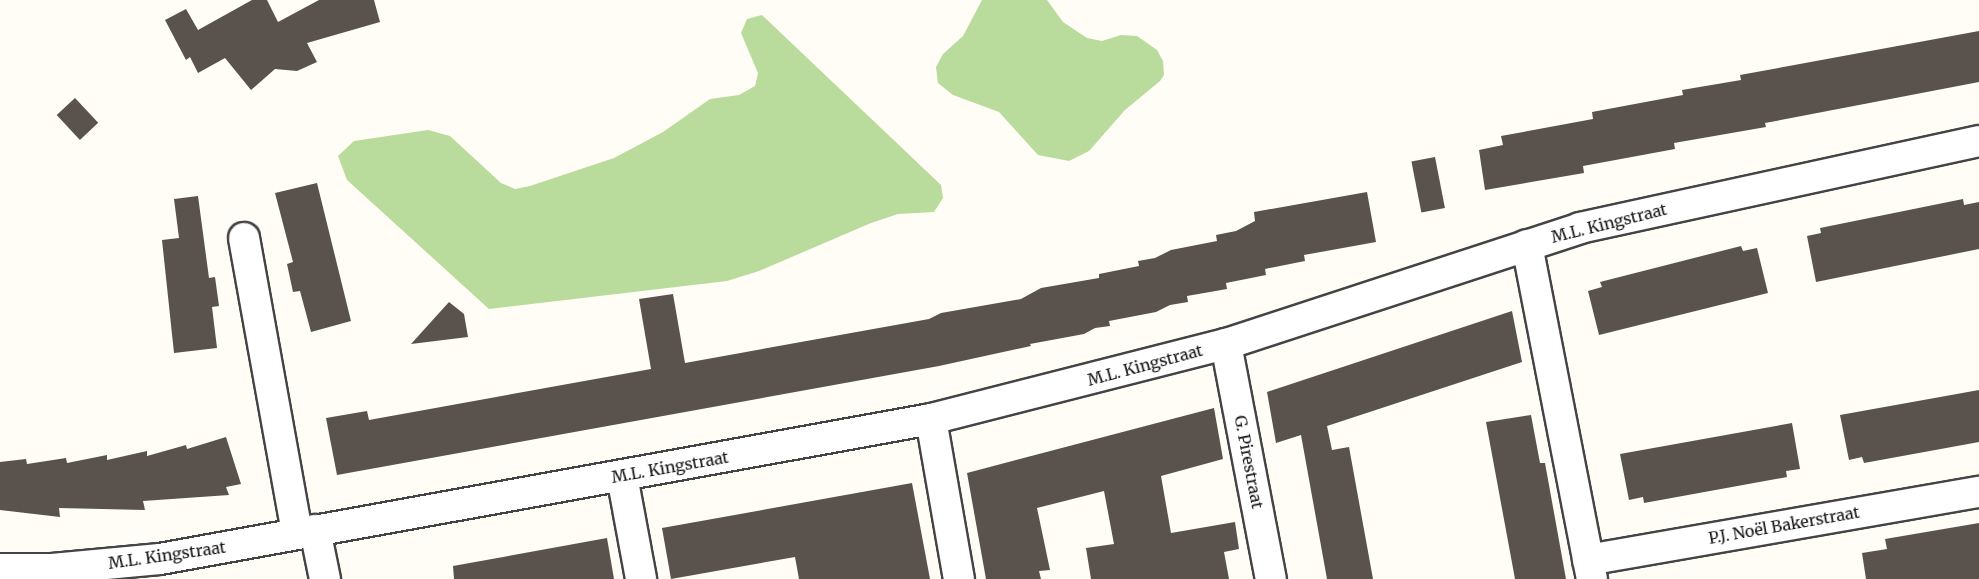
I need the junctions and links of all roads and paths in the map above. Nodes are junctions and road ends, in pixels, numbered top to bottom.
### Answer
1 (1979, 141) edge
2 (244, 237) dead end
3 (1527, 245) junction
4 (1226, 344) junction
5 (931, 419) junction
6 (622, 477) junction
7 (1979, 492) edge
8 (306, 532) junction
9 (0, 569) edge
10 (1590, 570) edge
11 (325, 579) edge
12 (641, 579) edge
13 (959, 579) edge
14 (1271, 579) edge

1 - 3 street, M.L. Kingstraat
2 - 8 street
3 - 4 street, M.L. Kingstraat
3 - 10 street, P.J. Noël Bakerstraat
4 - 5 street, M.L. Kingstraat
4 - 14 street, G. Pirestraat
5 - 6 street, M.L. Kingstraat
5 - 13 street
6 - 8 street, M.L. Kingstraat
6 - 12 street
7 - 10 street, P.J. Noël Bakerstraat
8 - 9 street, M.L. Kingstraat
8 - 11 street

